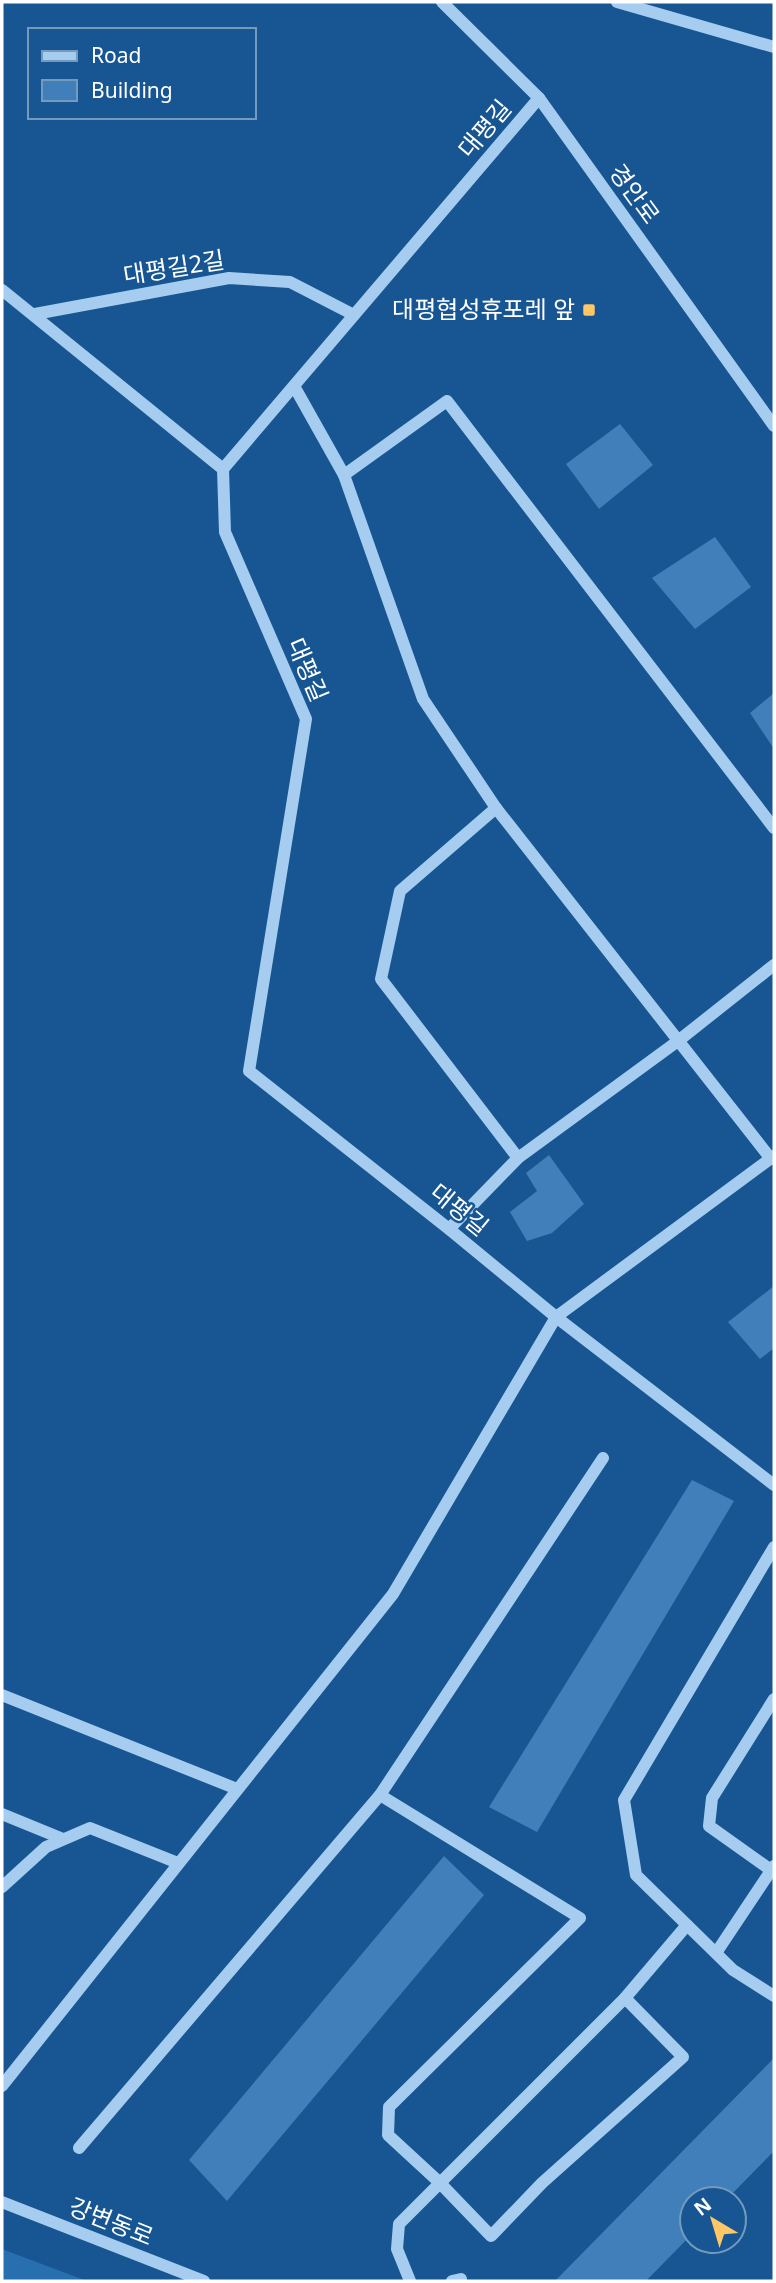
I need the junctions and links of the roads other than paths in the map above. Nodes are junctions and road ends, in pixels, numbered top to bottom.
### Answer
1 (442, 2) edge
2 (617, 2) edge
3 (452, 7) edge
4 (774, 47) edge
5 (539, 98) junction
6 (2, 290) edge
7 (34, 314) junction
8 (354, 315) junction
9 (294, 386) junction
10 (774, 426) edge
11 (223, 469) junction
12 (344, 475) junction
13 (496, 808) junction
14 (774, 828) edge
15 (774, 965) edge
16 (678, 1041) junction
17 (773, 1157) edge
18 (518, 1158) junction
19 (449, 1228) junction
20 (556, 1317) junction
21 (603, 1458) dead end
22 (774, 1485) edge
23 (774, 1547) edge
24 (2, 1695) edge
25 (774, 1699) edge
26 (237, 1789) junction
27 (380, 1795) junction
28 (2, 1814) edge
29 (63, 1839) junction
30 (178, 1863) junction
31 (773, 1868) edge
32 (2, 1887) edge
33 (687, 1924) junction
34 (716, 1953) junction
35 (774, 1996) edge
36 (625, 1998) junction
37 (2, 2086) edge
38 (79, 2148) dead end
39 (439, 2182) junction
40 (2, 2202) edge
41 (204, 2281) edge
42 (410, 2281) edge

1 - 3 street, 경안로
2 - 4 street
3 - 5 street, 경안로
5 - 8 street, 대평길
5 - 10 street, 경안로
6 - 7 street
7 - 8 street, 대평길2길
7 - 11 street
8 - 9 street, 대평길
9 - 11 street, 대평길
9 - 12 street
11 - 19 street, 대평길
12 - 13 street
12 - 14 street
13 - 16 street
13 - 18 street
15 - 16 street
16 - 17 street
16 - 18 street
17 - 20 street
18 - 19 street
19 - 20 street, 대평길
20 - 22 street, 대평길
20 - 26 street
21 - 27 street
23 - 33 street
24 - 26 street
25 - 31 street
26 - 30 street
27 - 38 street
27 - 39 street
28 - 29 street
29 - 30 street
29 - 32 street
30 - 37 street
31 - 34 street
33 - 34 street
33 - 36 street
34 - 35 street
36 - 39 street
36 - 39 street
39 - 42 street
40 - 41 street, 강변동로

